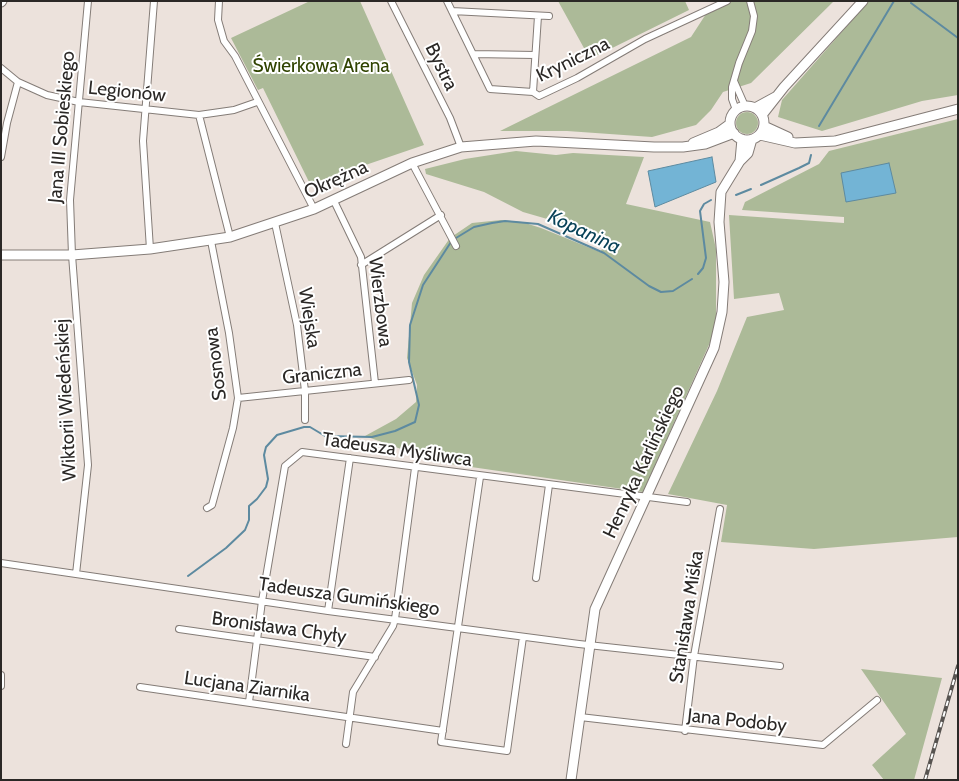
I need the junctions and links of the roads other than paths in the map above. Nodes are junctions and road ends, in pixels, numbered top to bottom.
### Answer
1 (88, 1) edge
2 (154, 1) edge
3 (218, 1) edge
4 (391, 1) edge
5 (447, 1) edge
6 (727, 1) edge
7 (750, 1) edge
8 (863, 1) edge
9 (715, 3) edge
10 (452, 11) junction
11 (538, 16) junction
12 (549, 16) dead end
13 (473, 54) junction
14 (535, 55) junction
15 (1, 68) edge
16 (734, 81) junction
17 (18, 82) junction
18 (533, 92) junction
19 (777, 96) junction
20 (79, 102) junction
21 (257, 102) junction
22 (745, 106) junction
23 (755, 108) junction
24 (958, 109) edge
25 (144, 110) junction
26 (736, 110) junction
27 (199, 115) junction
28 (762, 115) junction
29 (730, 124) junction
30 (764, 126) junction
31 (734, 133) junction
32 (751, 138) junction
33 (808, 142) junction
34 (461, 147) junction
35 (683, 147) junction
36 (1, 158) edge
37 (412, 163) junction
38 (334, 200) junction
39 (314, 209) junction
40 (441, 215) junction
41 (275, 223) junction
42 (230, 236) junction
43 (211, 241) junction
44 (456, 246) dead end
45 (150, 249) junction
46 (1, 255) edge
47 (72, 255) junction
48 (362, 265) junction
49 (409, 380) dead end
50 (375, 383) junction
51 (305, 390) junction
52 (238, 398) junction
53 (305, 420) dead end
54 (350, 458) junction
55 (415, 468) junction
56 (480, 477) junction
57 (549, 485) junction
58 (645, 498) junction
59 (687, 502) dead end
60 (207, 508) dead end
61 (720, 510) dead end
62 (1, 563) edge
63 (76, 574) junction
64 (536, 578) dead end
65 (262, 601) junction
66 (328, 611) junction
67 (395, 619) junction
68 (459, 627) junction
69 (179, 629) dead end
70 (523, 637) junction
71 (257, 640) junction
72 (589, 646) junction
73 (694, 656) junction
74 (375, 657) junction
75 (780, 666) dead end
76 (1, 675) edge
77 (1, 686) edge
78 (140, 687) dead end
79 (877, 700) dead end
80 (249, 702) junction
81 (349, 717) junction
82 (580, 717) junction
83 (443, 731) junction
84 (685, 731) junction
85 (346, 744) dead end
86 (571, 780) edge

1 - 20 street, Jana III Sobieskiego
2 - 25 street
3 - 21 street
4 - 34 street, Bystra
5 - 10 street, Kryniczna
6 - 9 street, Kryniczna
7 - 16 street
8 - 19 street
9 - 18 street, Kryniczna
10 - 11 street
10 - 13 street, Kryniczna
11 - 12 street
11 - 14 street
13 - 14 street
13 - 18 street, Kryniczna
14 - 18 street
15 - 17 street, Legionów
16 - 22 street
16 - 26 street
17 - 20 street, Legionów
17 - 36 street
19 - 23 street
19 - 28 street
20 - 25 street, Legionów
20 - 47 street, Jana III Sobieskiego
21 - 27 street, Legionów
21 - 39 street
22 - 23 street
22 - 26 street
23 - 28 street
24 - 33 street
25 - 27 street, Legionów
25 - 45 street
26 - 29 street
27 - 42 street
28 - 30 street
29 - 31 street
29 - 35 street, Okrężna
30 - 32 street
30 - 33 street
31 - 32 street
31 - 35 street, Okrężna
32 - 33 street
32 - 58 street, Henryka Karlińskiego
34 - 35 street, Okrężna
34 - 37 street, Okrężna
37 - 38 street, Okrężna
37 - 40 street
38 - 39 street, Okrężna
38 - 48 street, Wierzbowa
39 - 41 street, Okrężna
40 - 44 street
40 - 48 street
41 - 42 street, Okrężna
41 - 51 street, Wiejska
42 - 43 street, Okrężna
43 - 45 street, Okrężna
43 - 52 street, Sosnowa
45 - 47 street, Okrężna
46 - 47 street, Okrężna
47 - 63 street, Wiktorii Wiedeńskiej
48 - 50 street, Wierzbowa
49 - 50 street, Graniczna
50 - 51 street, Graniczna
51 - 52 street, Graniczna
51 - 53 street, Wiejska
52 - 60 street, Sosnowa
54 - 55 street, Tadeusza Myśliwca
54 - 65 street, Tadeusza Myśliwca
54 - 66 street
55 - 56 street, Tadeusza Myśliwca
55 - 67 street
56 - 57 street, Tadeusza Myśliwca
56 - 68 street
57 - 58 street, Tadeusza Myśliwca
57 - 64 street
58 - 59 street, Tadeusza Myśliwca
58 - 72 street, Henryka Karlińskiego
61 - 73 street, Stanisława Miśka
62 - 63 street, Tadeusza Gumińskiego
63 - 65 street, Tadeusza Gumińskiego
65 - 66 street, Tadeusza Gumińskiego
65 - 71 street, Tadeusza Myśliwca
66 - 67 street, Tadeusza Gumińskiego
67 - 68 street, Tadeusza Gumińskiego
67 - 74 street
68 - 70 street, Tadeusza Gumińskiego
68 - 83 street
69 - 71 street, Bronisława Chyły
70 - 72 street, Tadeusza Gumińskiego
70 - 83 street
71 - 74 street, Bronisława Chyły
71 - 80 street, Tadeusza Myśliwca
72 - 73 street, Tadeusza Gumińskiego
72 - 82 street, Henryka Karlińskiego
73 - 75 street, Tadeusza Gumińskiego
73 - 84 street, Stanisława Miśka
74 - 81 street
76 - 77 street
78 - 80 street, Lucjana Ziarnika
79 - 84 street, Jana Podoby
80 - 81 street, Lucjana Ziarnika
81 - 83 street, Lucjana Ziarnika
81 - 85 street
82 - 84 street, Jana Podoby
82 - 86 street, Henryka Karlińskiego

